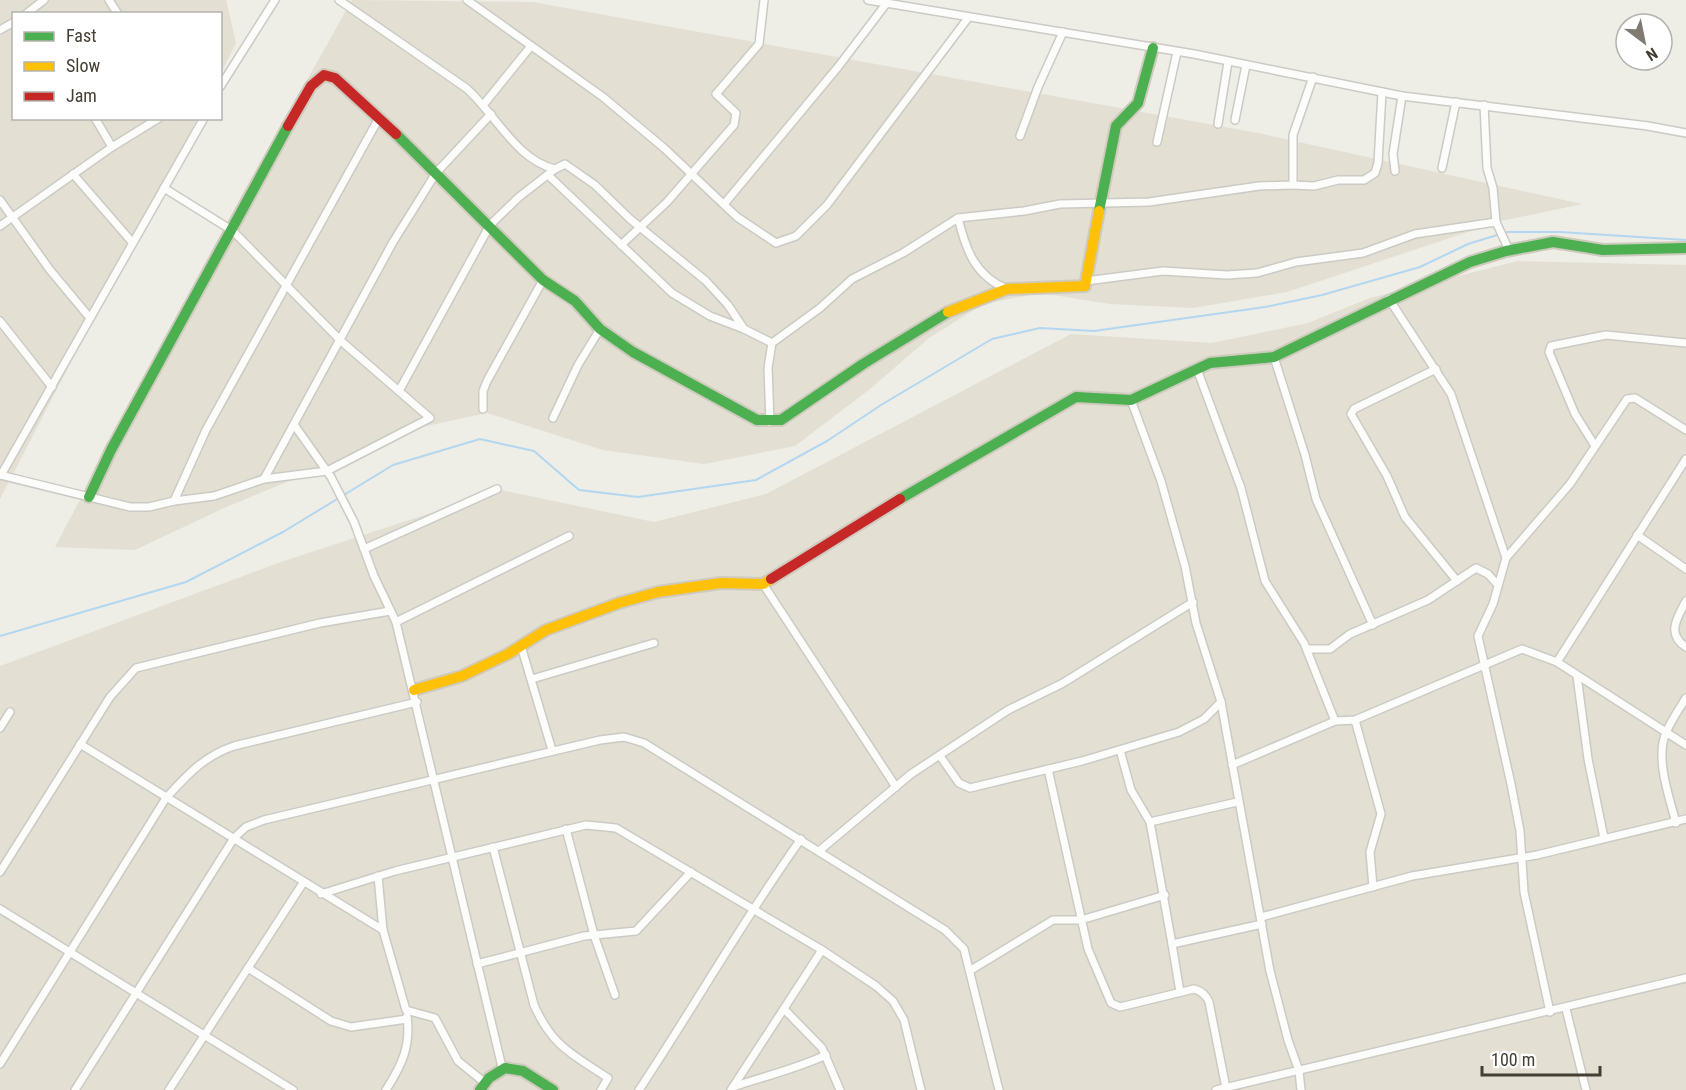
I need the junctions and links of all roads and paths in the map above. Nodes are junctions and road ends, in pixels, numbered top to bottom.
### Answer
1 (44, 0) edge
2 (275, 0) edge
3 (339, 0) edge
4 (467, 0) edge
5 (764, 0) edge
6 (868, 0) edge
7 (886, 4) junction
8 (29, 12) edge
9 (969, 18) junction
10 (1063, 32) junction
11 (531, 46) junction
12 (1153, 48) junction
13 (1177, 52) junction
14 (1228, 62) junction
15 (1246, 65) junction
16 (1313, 77) junction
17 (222, 84) edge
18 (1382, 92) junction
19 (1402, 96) junction
20 (1456, 102) junction
21 (484, 104) junction
22 (1484, 105) junction
23 (491, 114) junction
24 (380, 118) junction
25 (95, 120) edge
26 (156, 120) edge
27 (203, 120) edge
28 (1235, 120) dead end
29 (1218, 124) dead end
30 (1686, 133) edge
31 (1020, 136) dead end
32 (1157, 142) dead end
33 (112, 147) junction
34 (1442, 168) dead end
35 (555, 169) junction
36 (1395, 171) dead end
37 (436, 173) junction
38 (73, 174) junction
39 (691, 174) junction
40 (548, 175) junction
41 (1293, 185) junction
42 (164, 188) junction
43 (0, 200) edge
44 (725, 203) junction
45 (1102, 204) junction
46 (13, 218) junction
47 (958, 218) junction
48 (1496, 222) junction
49 (490, 225) junction
50 (0, 226) edge
51 (641, 228) junction
52 (233, 231) junction
53 (132, 242) junction
54 (621, 245) junction
55 (1686, 248) edge
56 (1509, 250) junction
57 (543, 280) junction
58 (1086, 281) junction
59 (286, 285) junction
60 (1007, 289) junction
61 (1389, 299) junction
62 (90, 318) junction
63 (0, 321) edge
64 (600, 329) junction
65 (744, 329) junction
66 (340, 341) junction
67 (772, 343) junction
68 (1686, 343) edge
69 (1274, 357) junction
70 (1197, 369) junction
71 (1436, 369) junction
72 (52, 387) junction
73 (399, 391) junction
74 (1131, 400) junction
75 (483, 409) dead end
76 (553, 418) dead end
77 (770, 422) junction
78 (295, 426) junction
79 (1686, 430) edge
80 (1595, 446) junction
81 (1686, 459) edge
82 (327, 471) junction
83 (1, 476) edge
84 (264, 479) junction
85 (497, 489) dead end
86 (89, 497) junction
87 (174, 501) junction
88 (1637, 535) junction
89 (569, 536) dead end
90 (364, 549) junction
91 (1506, 558) junction
92 (1686, 569) edge
93 (1457, 580) junction
94 (763, 584) junction
95 (1497, 584) junction
96 (1686, 600) edge
97 (1193, 602) junction
98 (390, 611) junction
99 (396, 622) junction
100 (1373, 625) junction
101 (654, 643) dead end
102 (521, 646) junction
103 (1686, 647) edge
104 (1307, 649) junction
105 (1557, 662) junction
106 (1483, 666) junction
107 (1577, 676) junction
108 (532, 680) junction
109 (414, 690) junction
110 (1686, 698) edge
111 (417, 702) junction
112 (1221, 702) junction
113 (10, 712) dead end
114 (1355, 720) junction
115 (1335, 721) junction
116 (0, 728) edge
117 (1666, 732) junction
118 (80, 744) junction
119 (1686, 745) edge
120 (552, 750) junction
121 (1120, 750) junction
122 (940, 756) junction
123 (1232, 765) junction
124 (1048, 768) junction
125 (434, 780) junction
126 (896, 787) junction
127 (166, 798) junction
128 (1238, 802) junction
129 (1686, 819) edge
130 (1150, 822) junction
131 (1676, 823) junction
132 (566, 829) junction
133 (234, 838) junction
134 (1604, 838) junction
135 (801, 839) junction
136 (493, 847) junction
137 (819, 851) junction
138 (451, 856) junction
139 (1520, 858) junction
140 (0, 872) edge
141 (691, 872) junction
142 (378, 876) junction
143 (303, 883) junction
144 (1373, 887) junction
145 (321, 894) junction
146 (1165, 895) junction
147 (751, 908) junction
148 (0, 909) edge
149 (1082, 920) junction
150 (1262, 920) junction
151 (384, 930) junction
152 (594, 935) junction
153 (1172, 944) junction
154 (822, 950) junction
155 (69, 952) junction
156 (521, 953) junction
157 (477, 964) junction
158 (248, 968) junction
159 (971, 970) junction
160 (1686, 978) edge
161 (1180, 992) junction
162 (137, 994) junction
163 (615, 995) dead end
164 (784, 1009) junction
165 (1566, 1009) junction
166 (406, 1010) junction
167 (1551, 1012) junction
168 (407, 1019) junction
169 (205, 1035) junction
170 (826, 1055) junction
171 (0, 1064) edge
172 (502, 1067) junction
173 (1299, 1071) junction
174 (482, 1086) edge
175 (1226, 1088) junction
176 (732, 1089) edge
177 (75, 1090) edge
178 (169, 1090) edge
179 (293, 1090) edge
180 (387, 1090) edge
181 (553, 1090) edge
182 (601, 1090) edge
183 (639, 1090) edge
184 (840, 1090) edge
185 (921, 1090) edge
186 (999, 1090) edge
187 (1216, 1090) edge
188 (1302, 1090) edge
189 (1586, 1090) edge

1 - 8 street
2 - 17 street
3 - 21 street
4 - 11 street
5 - 39 street
6 - 7 street
7 - 9 street
7 - 44 street
9 - 10 street
9 - 44 street
10 - 12 street
10 - 31 street
11 - 21 street
11 - 39 street
12 - 13 street
12 - 45 street
13 - 14 street
13 - 32 street
14 - 15 street
14 - 29 street
15 - 16 street
15 - 28 street
16 - 18 street
16 - 41 street
18 - 19 street
18 - 41 street
19 - 20 street
19 - 36 street
20 - 22 street
20 - 34 street
21 - 23 street
22 - 30 street
22 - 48 street
23 - 35 street
23 - 37 street
24 - 37 street
24 - 52 street
24 - 59 street
25 - 33 street
26 - 33 street
27 - 42 street
33 - 38 street
35 - 40 street
35 - 51 street
37 - 49 street
37 - 66 street
38 - 46 street
38 - 53 street
39 - 44 street
39 - 51 street
40 - 49 street
40 - 54 street
41 - 45 street
42 - 52 street
42 - 53 street
43 - 46 street
45 - 47 street
45 - 58 street
46 - 50 street
46 - 62 street
47 - 60 street
47 - 67 street
48 - 56 street
48 - 58 street
49 - 57 street
49 - 73 street
51 - 54 street
51 - 65 street
52 - 59 street
52 - 86 street
53 - 62 street
54 - 65 street
55 - 56 street
56 - 61 street
57 - 64 street
57 - 75 street
58 - 60 street
59 - 66 street
59 - 87 street
60 - 77 street
61 - 69 street
61 - 71 street
62 - 72 street
63 - 72 street
64 - 76 street
64 - 77 street
65 - 67 street
66 - 73 street
66 - 78 street
67 - 77 street
68 - 80 street
69 - 70 street
69 - 100 street
70 - 74 street
70 - 104 street
71 - 91 street
71 - 93 street
72 - 83 street
73 - 82 street
74 - 94 street
74 - 97 street
78 - 82 street
78 - 84 street
79 - 80 street
80 - 91 street
81 - 88 street
82 - 84 street
82 - 90 street
83 - 86 street
84 - 87 street
85 - 90 street
86 - 87 street
88 - 92 street
88 - 105 street
89 - 99 street
90 - 98 street
91 - 95 street
93 - 95 street
93 - 100 street
94 - 102 street
94 - 126 street
95 - 106 street
96 - 103 street
97 - 112 street
97 - 122 street
98 - 99 street
98 - 118 street
99 - 109 street
100 - 104 street
101 - 108 street
102 - 108 street
102 - 109 street
104 - 115 street
105 - 106 street
105 - 107 street
106 - 114 street
106 - 139 street
107 - 117 street
107 - 134 street
108 - 120 street
109 - 111 street
110 - 117 street
111 - 125 street
111 - 127 street
112 - 121 street
112 - 123 street
113 - 116 street
114 - 115 street
114 - 144 street
115 - 123 street
117 - 119 street
117 - 131 street
118 - 127 street
118 - 140 street
120 - 125 street
120 - 135 street
121 - 124 street
121 - 130 street
122 - 124 street
122 - 126 street
123 - 128 street
124 - 149 street
125 - 133 street
125 - 138 street
126 - 137 street
127 - 133 street
127 - 155 street
128 - 130 street
128 - 150 street
129 - 131 street
130 - 146 street
131 - 134 street
132 - 136 street
132 - 141 street
132 - 152 street
133 - 143 street
133 - 162 street
134 - 139 street
135 - 137 street
135 - 147 street
136 - 138 street
136 - 156 street
137 - 159 street
138 - 142 street
138 - 157 street
139 - 144 street
139 - 167 street
141 - 147 street
141 - 152 street
142 - 145 street
142 - 151 street
143 - 145 street
143 - 158 street
144 - 150 street
145 - 151 street
146 - 149 street
146 - 153 street
147 - 154 street
147 - 183 street
148 - 155 street
149 - 159 street
149 - 161 street
150 - 153 street
150 - 173 street
151 - 166 street
152 - 156 street
152 - 163 street
153 - 161 street
154 - 164 street
154 - 185 street
155 - 162 street
155 - 171 street
156 - 157 street
156 - 182 street
157 - 172 street
158 - 168 street
158 - 169 street
159 - 186 street
160 - 165 street
161 - 175 street
162 - 169 street
162 - 177 street
164 - 170 street
164 - 176 street
165 - 167 street
165 - 189 street
166 - 168 street
166 - 174 street
167 - 173 street
168 - 180 street
169 - 178 street
169 - 179 street
170 - 176 street
170 - 184 street
172 - 174 street
172 - 181 street
173 - 175 street
173 - 188 street
175 - 187 street

